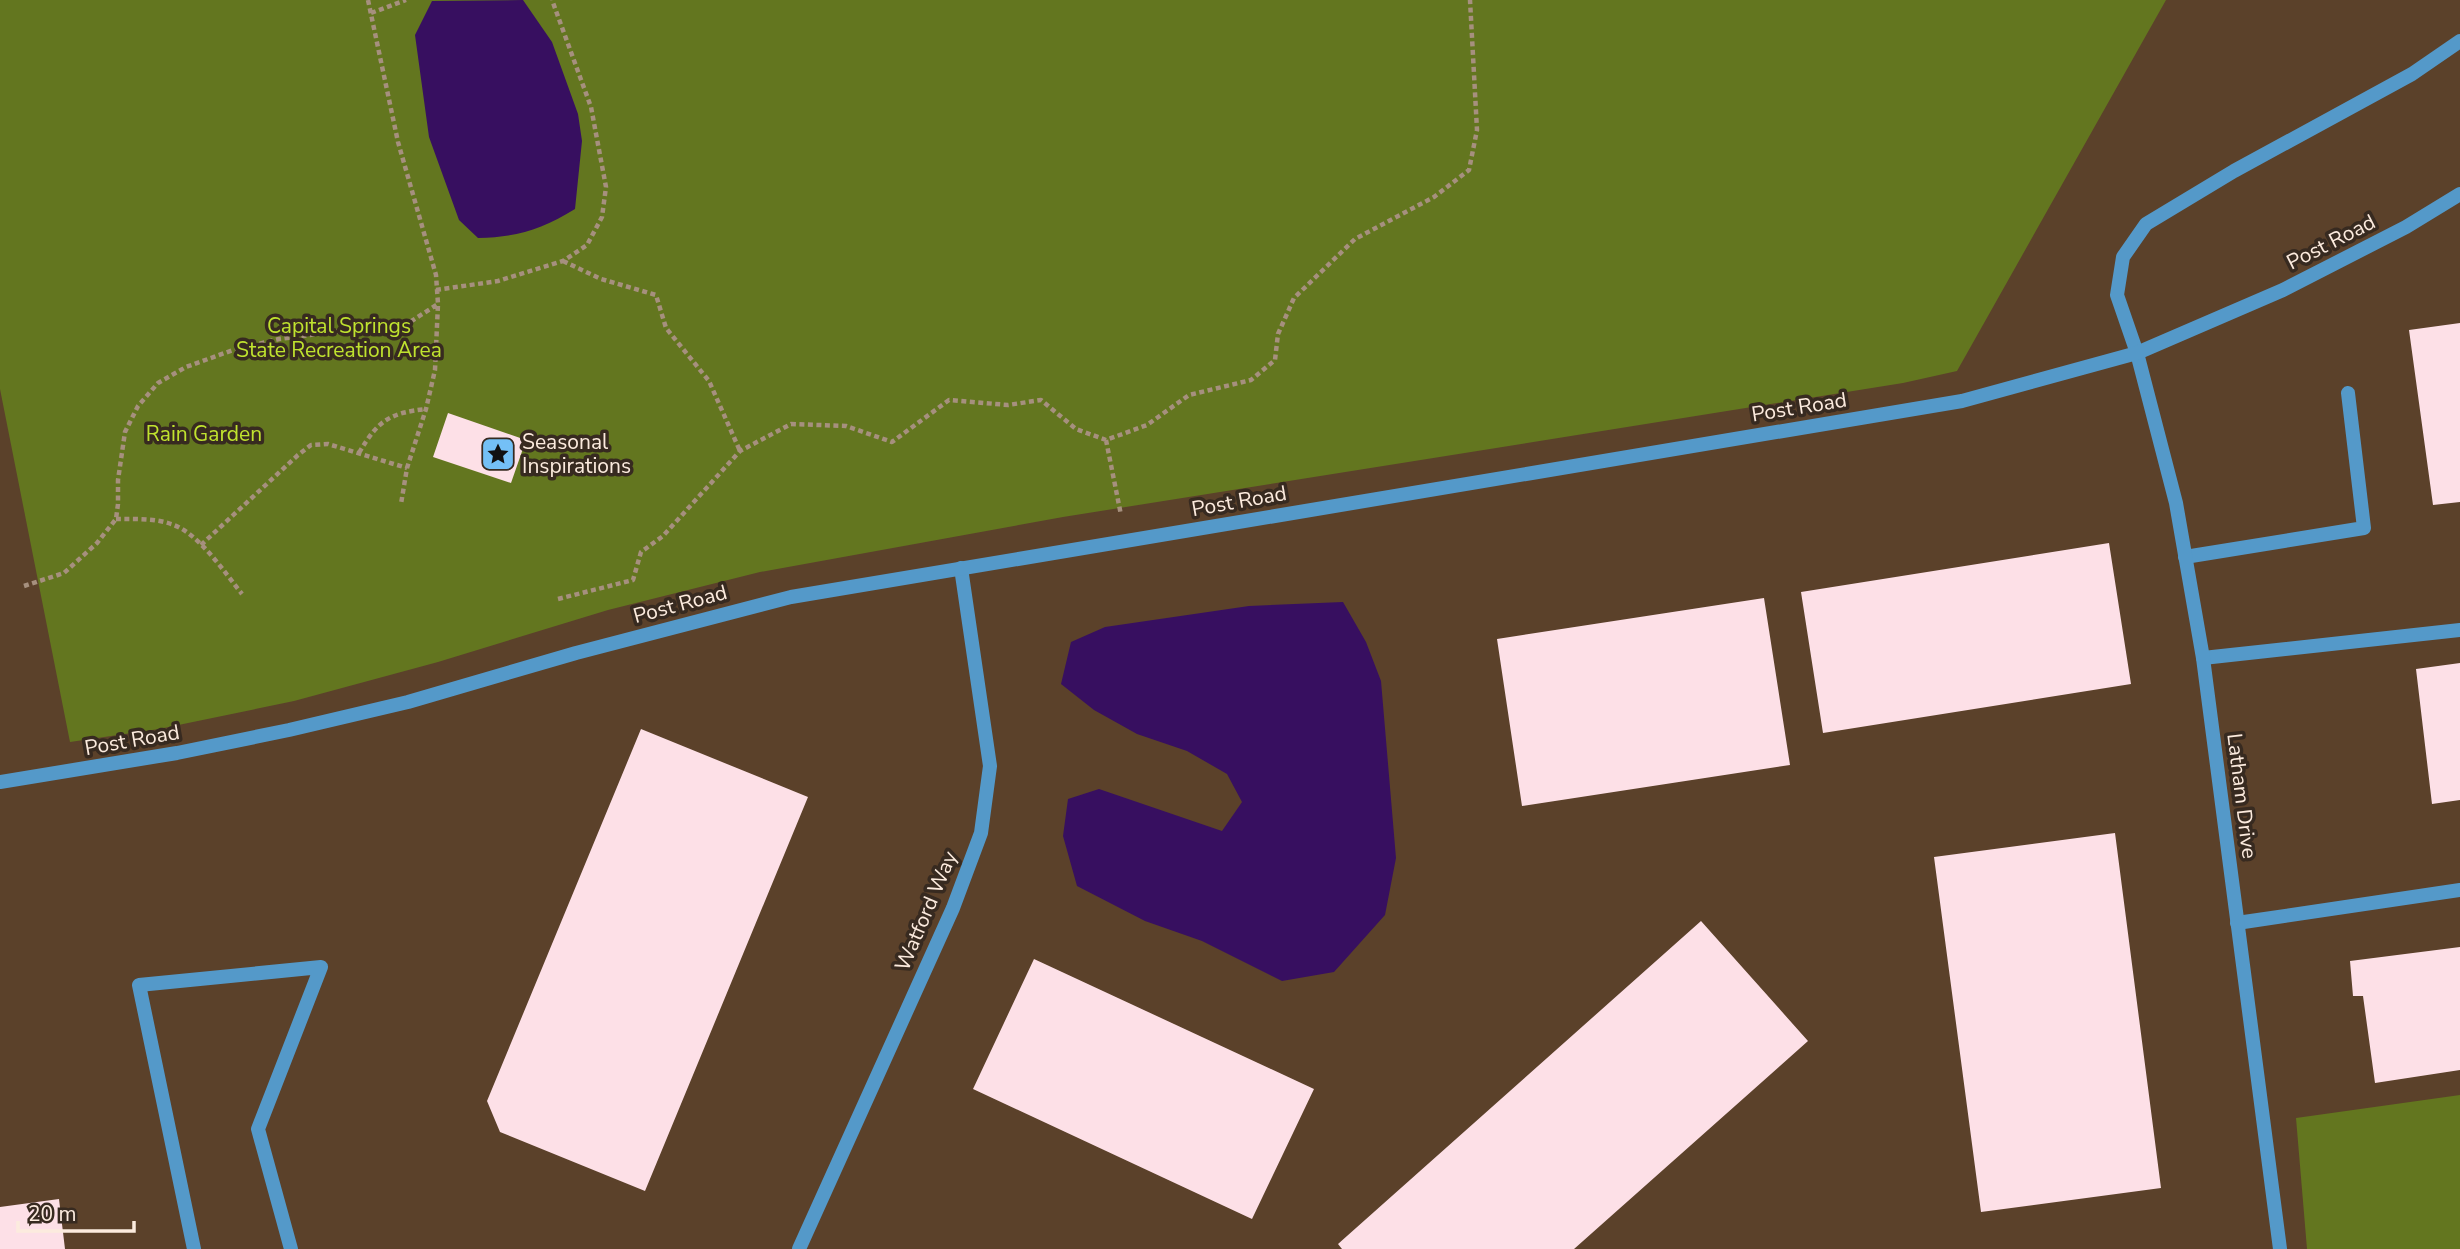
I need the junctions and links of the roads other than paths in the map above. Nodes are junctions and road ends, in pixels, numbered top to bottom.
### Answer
1 (2460, 41) edge
2 (2460, 194) edge
3 (2137, 352) junction
4 (2348, 393) dead end
5 (2185, 557) junction
6 (961, 568) junction
7 (2460, 630) edge
8 (2203, 659) junction
9 (0, 782) edge
10 (2460, 890) edge
11 (2237, 923) junction
12 (802, 1248) edge
13 (194, 1249) edge
14 (291, 1249) edge
15 (2280, 1249) edge

1 - 3 street, Latham Drive
2 - 3 street, Post Road
3 - 5 street, Latham Drive
3 - 6 street, Post Road
4 - 5 street
5 - 8 street, Latham Drive
6 - 9 street, Post Road
6 - 12 street, Watford Way
7 - 8 street
8 - 11 street, Latham Drive
10 - 11 street
11 - 15 street, Latham Drive
13 - 14 street

